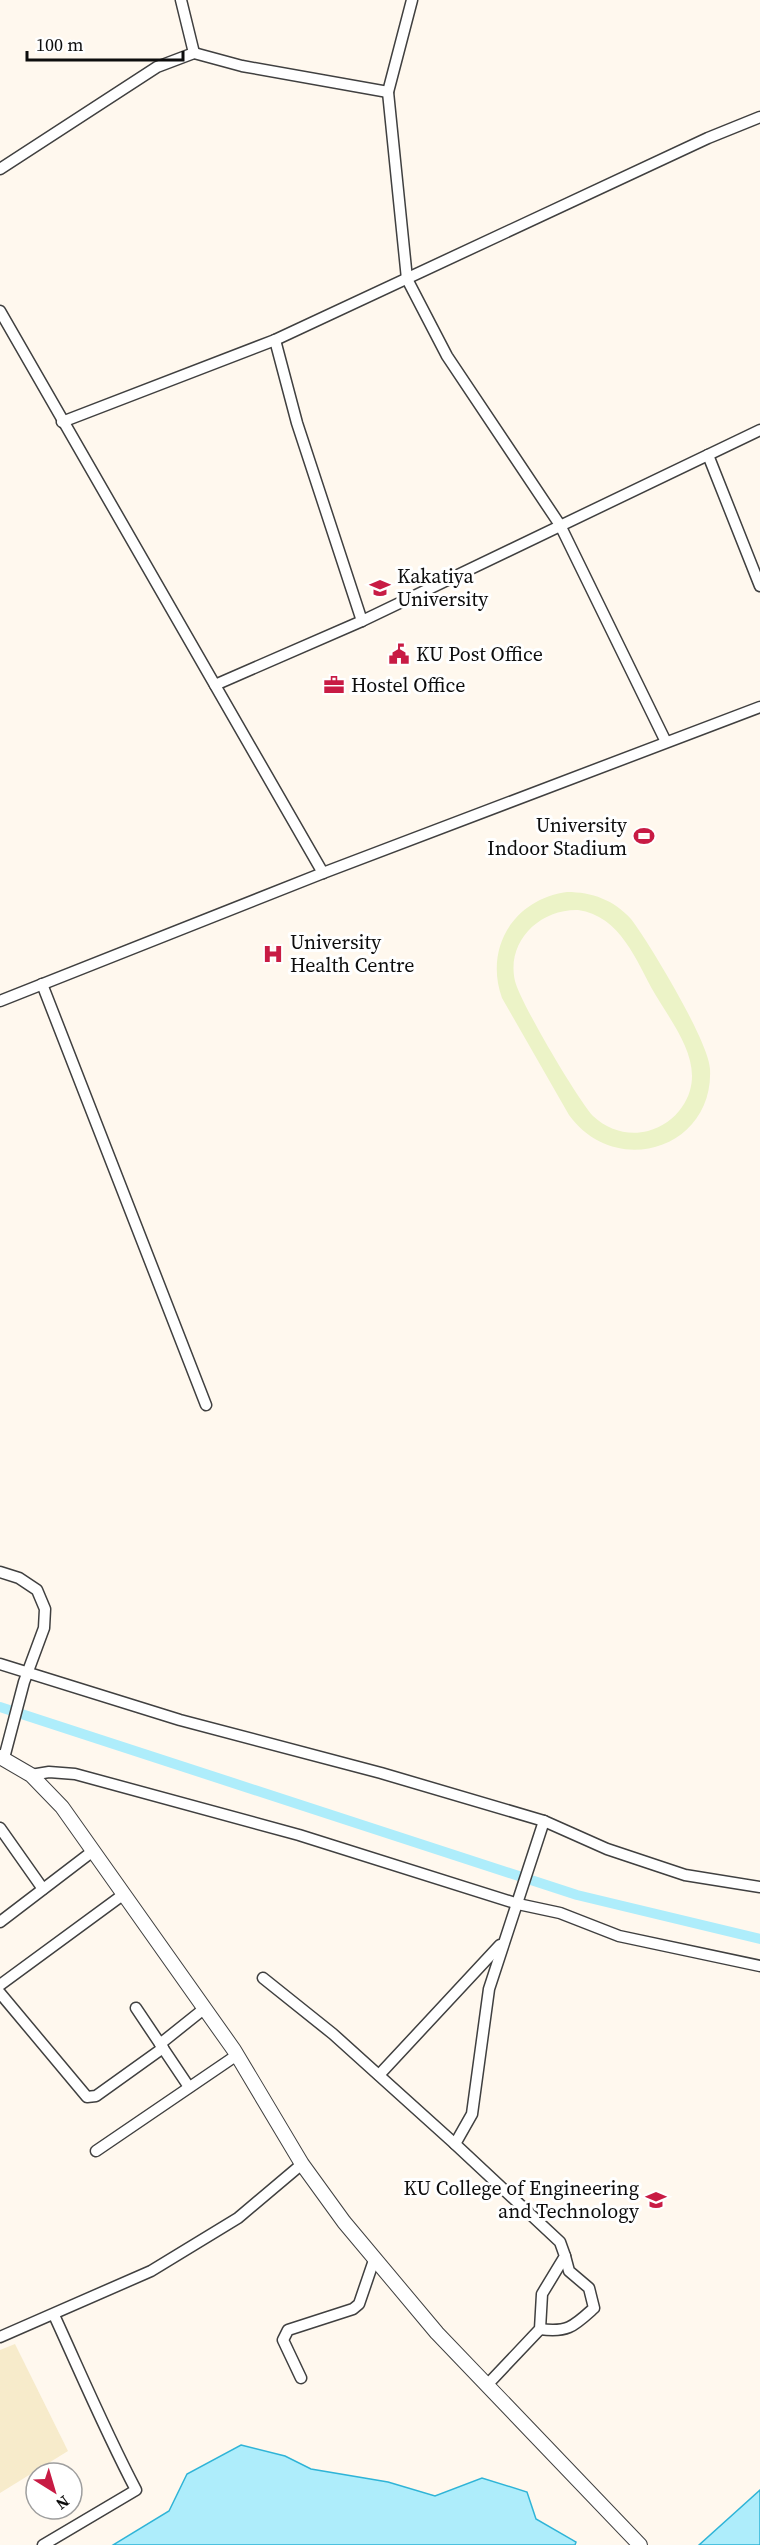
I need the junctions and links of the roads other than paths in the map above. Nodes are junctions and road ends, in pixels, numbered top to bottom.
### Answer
1 (181, 0) edge
2 (412, 0) edge
3 (194, 53) junction
4 (388, 92) junction
5 (760, 117) edge
6 (0, 169) edge
7 (407, 279) junction
8 (0, 311) edge
9 (275, 340) junction
10 (62, 422) junction
11 (760, 430) edge
12 (708, 455) junction
13 (560, 525) junction
14 (760, 586) edge
15 (362, 621) junction
16 (214, 685) junction
17 (760, 707) edge
18 (666, 742) junction
19 (323, 873) junction
20 (42, 984) junction
21 (0, 1001) edge
22 (206, 1405) dead end
23 (0, 1572) edge
24 (0, 1664) edge
25 (26, 1677) junction
26 (3, 1753) edge
27 (31, 1775) junction
28 (544, 1821) junction
29 (0, 1828) edge
30 (93, 1851) junction
31 (760, 1887) edge
32 (43, 1889) junction
33 (124, 1894) junction
34 (519, 1900) junction
35 (2, 1917) edge
36 (503, 1942) junction
37 (760, 1966) edge
38 (263, 1978) dead end
39 (0, 1985) edge
40 (0, 1994) edge
41 (136, 2008) dead end
42 (205, 2008) junction
43 (161, 2046) junction
44 (237, 2055) junction
45 (379, 2075) junction
46 (189, 2087) junction
47 (455, 2144) junction
48 (96, 2151) dead end
49 (302, 2164) junction
50 (565, 2256) junction
51 (374, 2260) junction
52 (54, 2315) junction
53 (540, 2329) junction
54 (0, 2337) edge
55 (301, 2378) dead end
56 (488, 2384) junction
57 (43, 2545) edge
58 (640, 2545) edge

1 - 3 street
2 - 4 street
3 - 4 street
3 - 6 street
4 - 7 street
5 - 7 street
7 - 9 street
7 - 13 street
8 - 10 street
9 - 10 street
9 - 15 street
10 - 16 street
11 - 12 street
12 - 13 street
12 - 14 street
13 - 15 street
13 - 18 street
15 - 16 street
16 - 19 street
17 - 18 street
18 - 19 street
19 - 20 street
20 - 21 street
20 - 22 street
23 - 25 street
24 - 25 street
25 - 26 street
25 - 28 street
26 - 27 street
27 - 30 street
27 - 34 street
28 - 31 street
28 - 34 street
29 - 32 street
30 - 32 street
30 - 33 street
32 - 35 street
33 - 39 street
33 - 42 street
34 - 36 street
34 - 37 street
36 - 45 street
36 - 47 street
38 - 45 street
40 - 43 street
41 - 43 street
42 - 43 street
42 - 44 street
43 - 46 street
44 - 46 street
44 - 49 street
45 - 47 street
46 - 48 street
47 - 50 street
49 - 51 street
49 - 52 street
50 - 53 street
50 - 53 street
51 - 55 street
51 - 56 street
52 - 54 street
52 - 57 street
53 - 56 street
56 - 58 street

